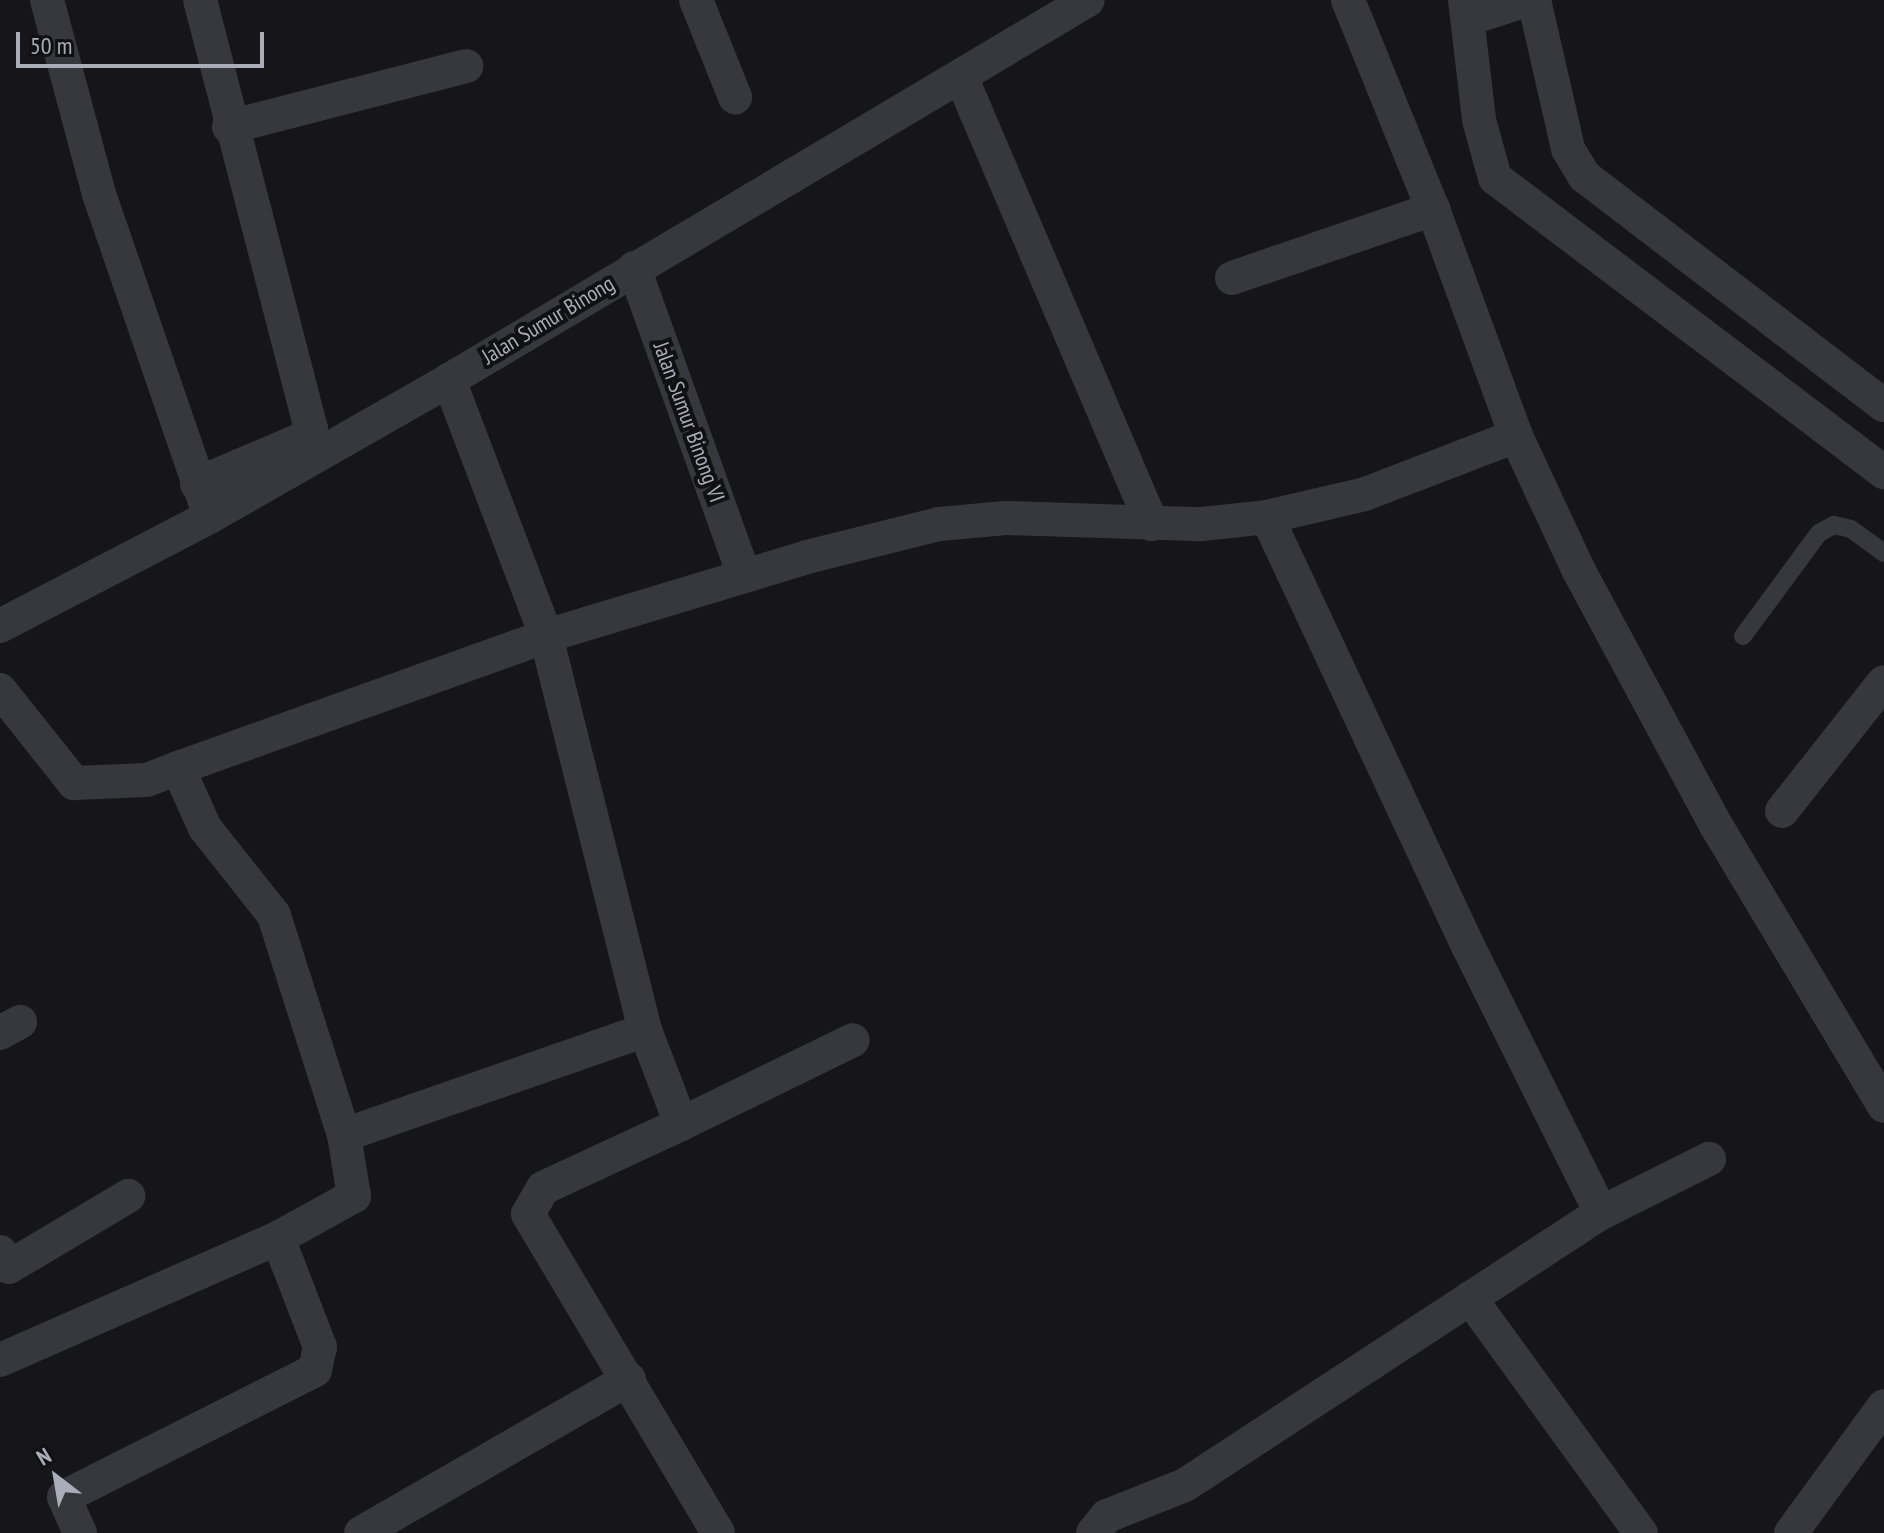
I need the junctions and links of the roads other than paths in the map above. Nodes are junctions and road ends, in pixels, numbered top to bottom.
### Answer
1 (47, 0) edge
2 (200, 0) edge
3 (696, 0) edge
4 (1088, 0) edge
5 (1348, 0) edge
6 (1526, 0) edge
7 (1534, 0) edge
8 (1468, 9) edge
9 (466, 66) dead end
10 (962, 79) junction
11 (735, 97) dead end
12 (229, 127) junction
13 (1433, 209) junction
14 (634, 268) junction
15 (1232, 278) dead end
16 (1756, 309) junction
17 (1722, 351) junction
18 (449, 380) junction
19 (1884, 405) edge
20 (1516, 436) junction
21 (1884, 472) edge
22 (203, 498) junction
23 (1267, 517) junction
24 (1152, 524) junction
25 (1884, 553) edge
26 (744, 576) junction
27 (0, 626) edge
28 (546, 636) junction
29 (1743, 636) dead end
30 (1884, 682) edge
31 (0, 690) edge
32 (178, 768) junction
33 (1782, 811) dead end
34 (645, 1030) junction
35 (853, 1040) dead end
36 (1884, 1106) edge
37 (681, 1124) junction
38 (344, 1135) junction
39 (1709, 1159) dead end
40 (128, 1196) dead end
41 (1601, 1213) junction
42 (278, 1238) junction
43 (3, 1264) edge
44 (1470, 1298) junction
45 (0, 1360) edge
46 (629, 1379) junction
47 (1884, 1406) edge
48 (80, 1533) edge
49 (361, 1533) edge
50 (718, 1533) edge
51 (1093, 1533) edge
52 (1641, 1533) edge
53 (1791, 1533) edge

1 - 22 street
2 - 12 street
3 - 11 street
4 - 10 street, Jalan Sumur Binong
5 - 13 street
6 - 8 street
7 - 16 street
8 - 17 street
9 - 12 street
10 - 14 street, Jalan Sumur Binong
10 - 24 street
12 - 22 street
13 - 15 street
13 - 20 street
14 - 18 street, Jalan Sumur Binong
14 - 26 street, Jalan Sumur Binong VI
16 - 17 street
16 - 19 street
17 - 21 street
18 - 22 street, Jalan Sumur Binong
18 - 28 street
20 - 23 street
20 - 36 street
22 - 27 street, Jalan Sumur Binong
23 - 24 street
23 - 41 street
24 - 26 street
25 - 29 lane
26 - 28 street
28 - 32 street
28 - 34 street
30 - 33 street
31 - 32 street
32 - 38 street
34 - 37 street
34 - 38 street
35 - 37 street
37 - 46 street
38 - 42 street
39 - 41 street
40 - 43 street
41 - 44 street
42 - 45 street
42 - 48 street
44 - 51 street
44 - 52 street
46 - 49 street
46 - 50 street
47 - 53 street

